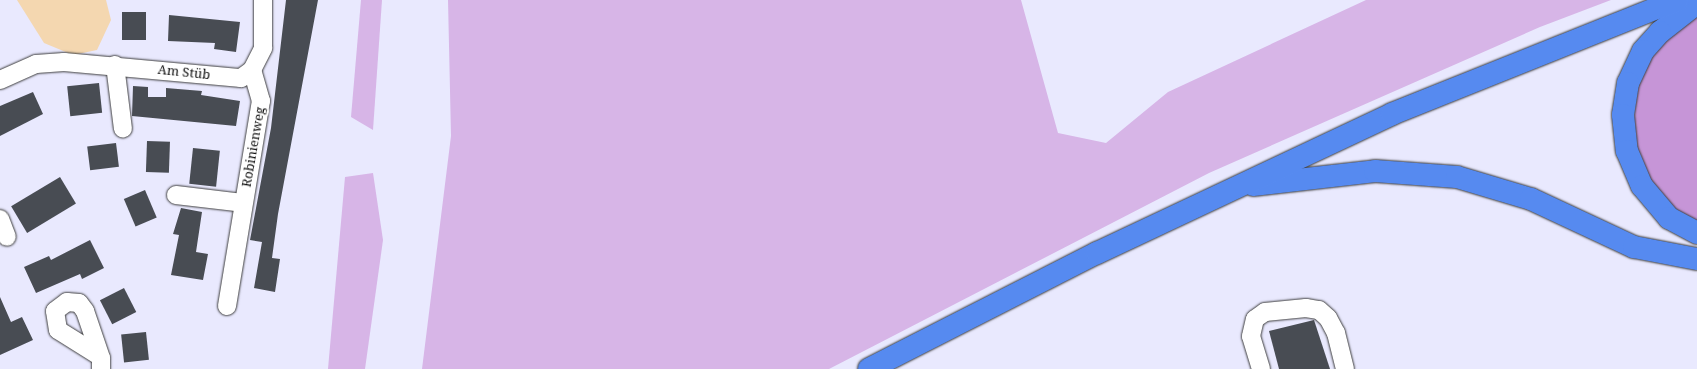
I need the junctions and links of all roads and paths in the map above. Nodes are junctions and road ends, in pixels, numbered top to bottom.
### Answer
1 (263, 0) edge
2 (1677, 0) edge
3 (1697, 3) edge
4 (115, 65) junction
5 (252, 70) junction
6 (0, 80) edge
7 (123, 129) dead end
8 (1234, 187) junction
9 (176, 196) dead end
10 (243, 203) junction
11 (0, 219) edge
12 (1697, 232) edge
13 (7, 237) dead end
14 (1697, 259) edge
15 (226, 306) dead end
16 (869, 369) edge
17 (1262, 369) edge
18 (1345, 369) edge

1 - 5 street
2 - 8 highway
3 - 12 highway
4 - 5 street, Am Stüb
4 - 6 street, Am Stüb
4 - 7 street
5 - 10 street, Robinienweg
8 - 14 highway
8 - 16 highway
9 - 10 street, Robinienweg
10 - 15 street, Robinienweg
11 - 13 street
17 - 18 street

